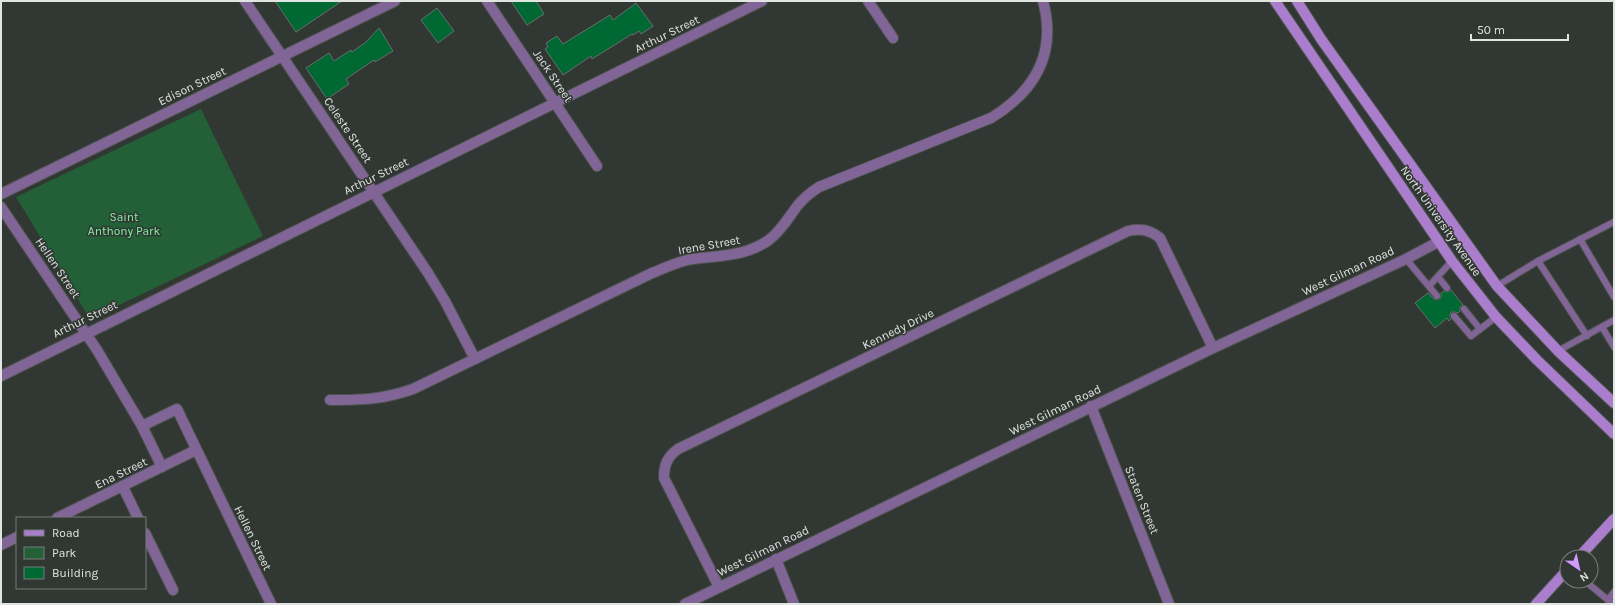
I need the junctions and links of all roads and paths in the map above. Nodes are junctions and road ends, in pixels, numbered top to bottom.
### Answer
1 (246, 1) edge
2 (395, 1) edge
3 (486, 1) edge
4 (762, 1) edge
5 (868, 1) edge
6 (1043, 1) edge
7 (1275, 1) edge
8 (1297, 1) edge
9 (893, 38) dead end
10 (282, 56) junction
11 (555, 103) junction
12 (597, 166) dead end
13 (374, 191) junction
14 (1, 194) edge
15 (1, 207) edge
16 (1614, 222) edge
17 (1580, 239) junction
18 (1438, 242) junction
19 (1406, 259) junction
20 (1538, 261) junction
21 (1452, 262) junction
22 (1438, 277) junction
23 (1429, 286) junction
24 (1497, 286) junction
25 (1447, 288) dead end
26 (1437, 296) dead end
27 (1614, 297) edge
28 (1464, 309) dead end
29 (1454, 316) dead end
30 (1496, 317) junction
31 (1614, 320) edge
32 (1602, 327) junction
33 (1480, 329) junction
34 (86, 333) junction
35 (1587, 336) junction
36 (1614, 347) edge
37 (1213, 348) junction
38 (1558, 351) junction
39 (475, 359) junction
40 (1, 376) edge
41 (330, 400) dead end
42 (1614, 404) edge
43 (1091, 406) junction
44 (142, 426) junction
45 (1614, 434) edge
46 (196, 450) junction
47 (162, 467) junction
48 (123, 487) junction
49 (59, 517) edge
50 (138, 517) edge
51 (1614, 519) edge
52 (146, 535) edge
53 (16, 538) edge
54 (1, 545) edge
55 (1586, 549) edge
56 (776, 559) junction
57 (1559, 579) edge
58 (719, 587) junction
59 (1595, 589) edge
60 (173, 590) dead end
61 (1614, 592) edge
62 (1610, 602) edge
63 (271, 604) edge
64 (685, 604) edge
65 (794, 604) edge
66 (1170, 604) edge
67 (1536, 604) edge

1 - 10 street, Celeste Street
2 - 10 street, Edison Street
3 - 11 street, Jack Street
4 - 11 street, Arthur Street
5 - 9 street
6 - 39 street, Irene Street
7 - 18 main road, North University Avenue
8 - 24 main road, North University Avenue
10 - 13 street, Celeste Street
10 - 14 street, Edison Street
11 - 12 street, Jack Street
11 - 13 street, Arthur Street
13 - 34 street, Arthur Street
13 - 39 street, Celeste Street
15 - 34 street, Hellen Street
16 - 17 lane
17 - 20 lane
17 - 27 lane
18 - 19 street, West Gilman Road
18 - 21 main road, North University Avenue
19 - 23 lane
19 - 37 street, West Gilman Road
20 - 24 lane
20 - 35 lane
21 - 22 lane
21 - 30 main road, North University Avenue
22 - 23 lane
22 - 25 lane
23 - 26 lane
24 - 38 main road, North University Avenue
28 - 33 lane
29 - 33 lane
30 - 33 lane
30 - 45 main road, North University Avenue
31 - 32 lane
32 - 35 lane
32 - 36 lane
34 - 40 street, Arthur Street
34 - 44 street, Hellen Street
35 - 38 lane
37 - 43 street, West Gilman Road
37 - 58 street, Kennedy Drive
38 - 42 main road, North University Avenue
39 - 41 street, Irene Street
43 - 56 street, West Gilman Road
43 - 66 street, Staten Street
44 - 46 street, Hellen Street
44 - 47 street, Hellen Street
46 - 47 street, Ena Street
46 - 63 street, Hellen Street
47 - 48 street, Ena Street
48 - 49 street, Ena Street
48 - 50 street
51 - 55 main road
52 - 60 street
53 - 54 street
56 - 58 street, West Gilman Road
56 - 65 street
57 - 67 main road
58 - 64 street, West Gilman Road
59 - 62 lane
61 - 62 lane

